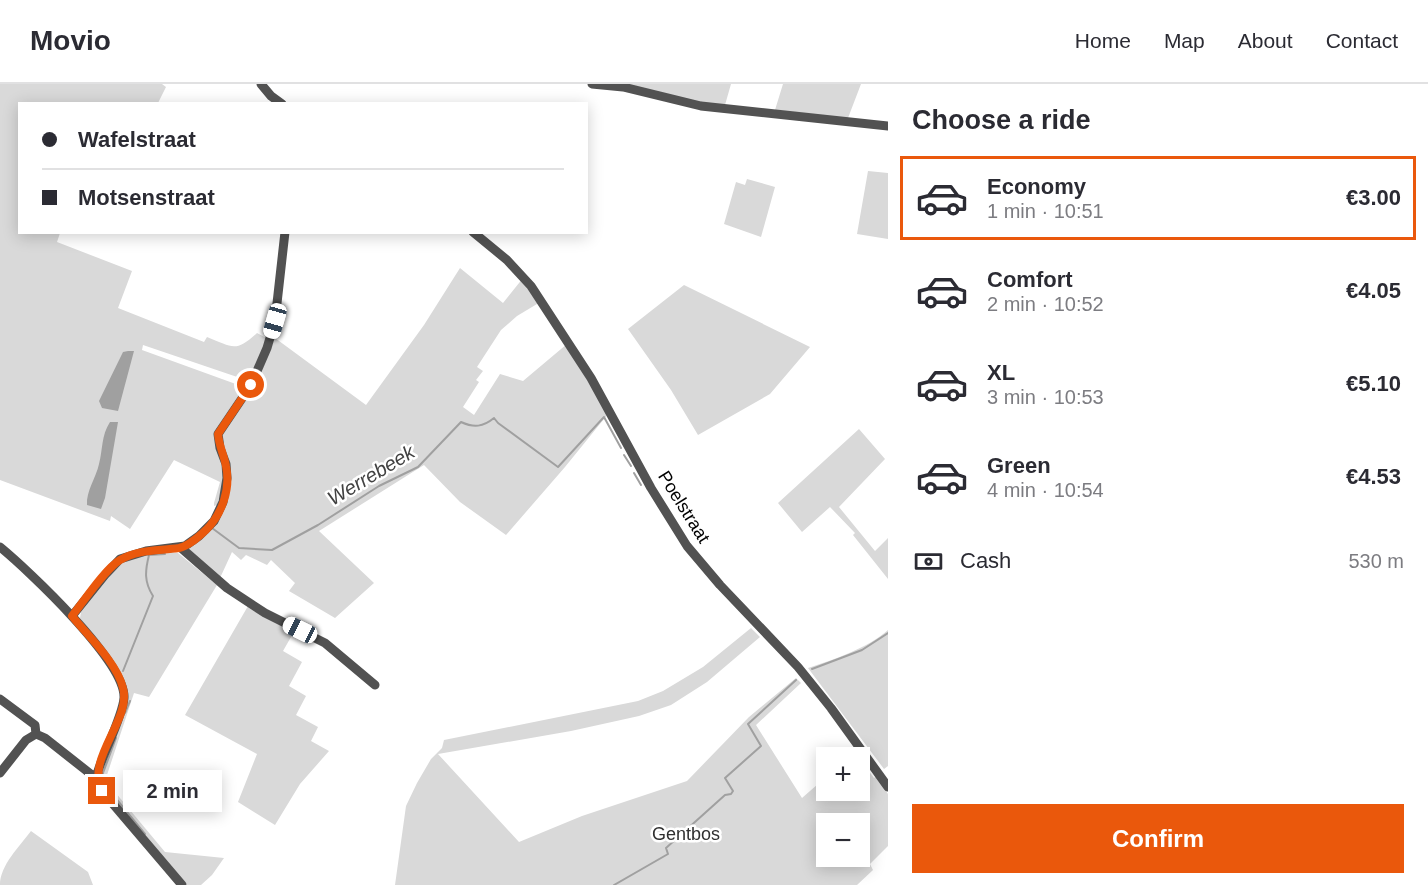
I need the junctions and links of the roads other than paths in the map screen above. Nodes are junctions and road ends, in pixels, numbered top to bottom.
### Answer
1 (592, 84) edge
2 (264, 85) edge
3 (280, 102) edge
4 (888, 126) edge
5 (285, 234) edge
6 (475, 234) edge
7 (0, 547) edge
8 (180, 548) junction
9 (72, 616) junction
10 (375, 685) dead end
11 (0, 699) edge
12 (36, 734) junction
13 (888, 769) edge
14 (0, 773) edge
15 (880, 776) junction
16 (97, 778) junction
17 (888, 787) edge
18 (182, 885) edge

1 - 4 street
2 - 3 street
5 - 8 street
6 - 15 street, Poelstraat
7 - 9 street
8 - 9 street
8 - 10 street
9 - 16 street
11 - 12 street
12 - 14 street
12 - 16 street
13 - 15 street
15 - 17 street, Poelstraat
16 - 18 street

